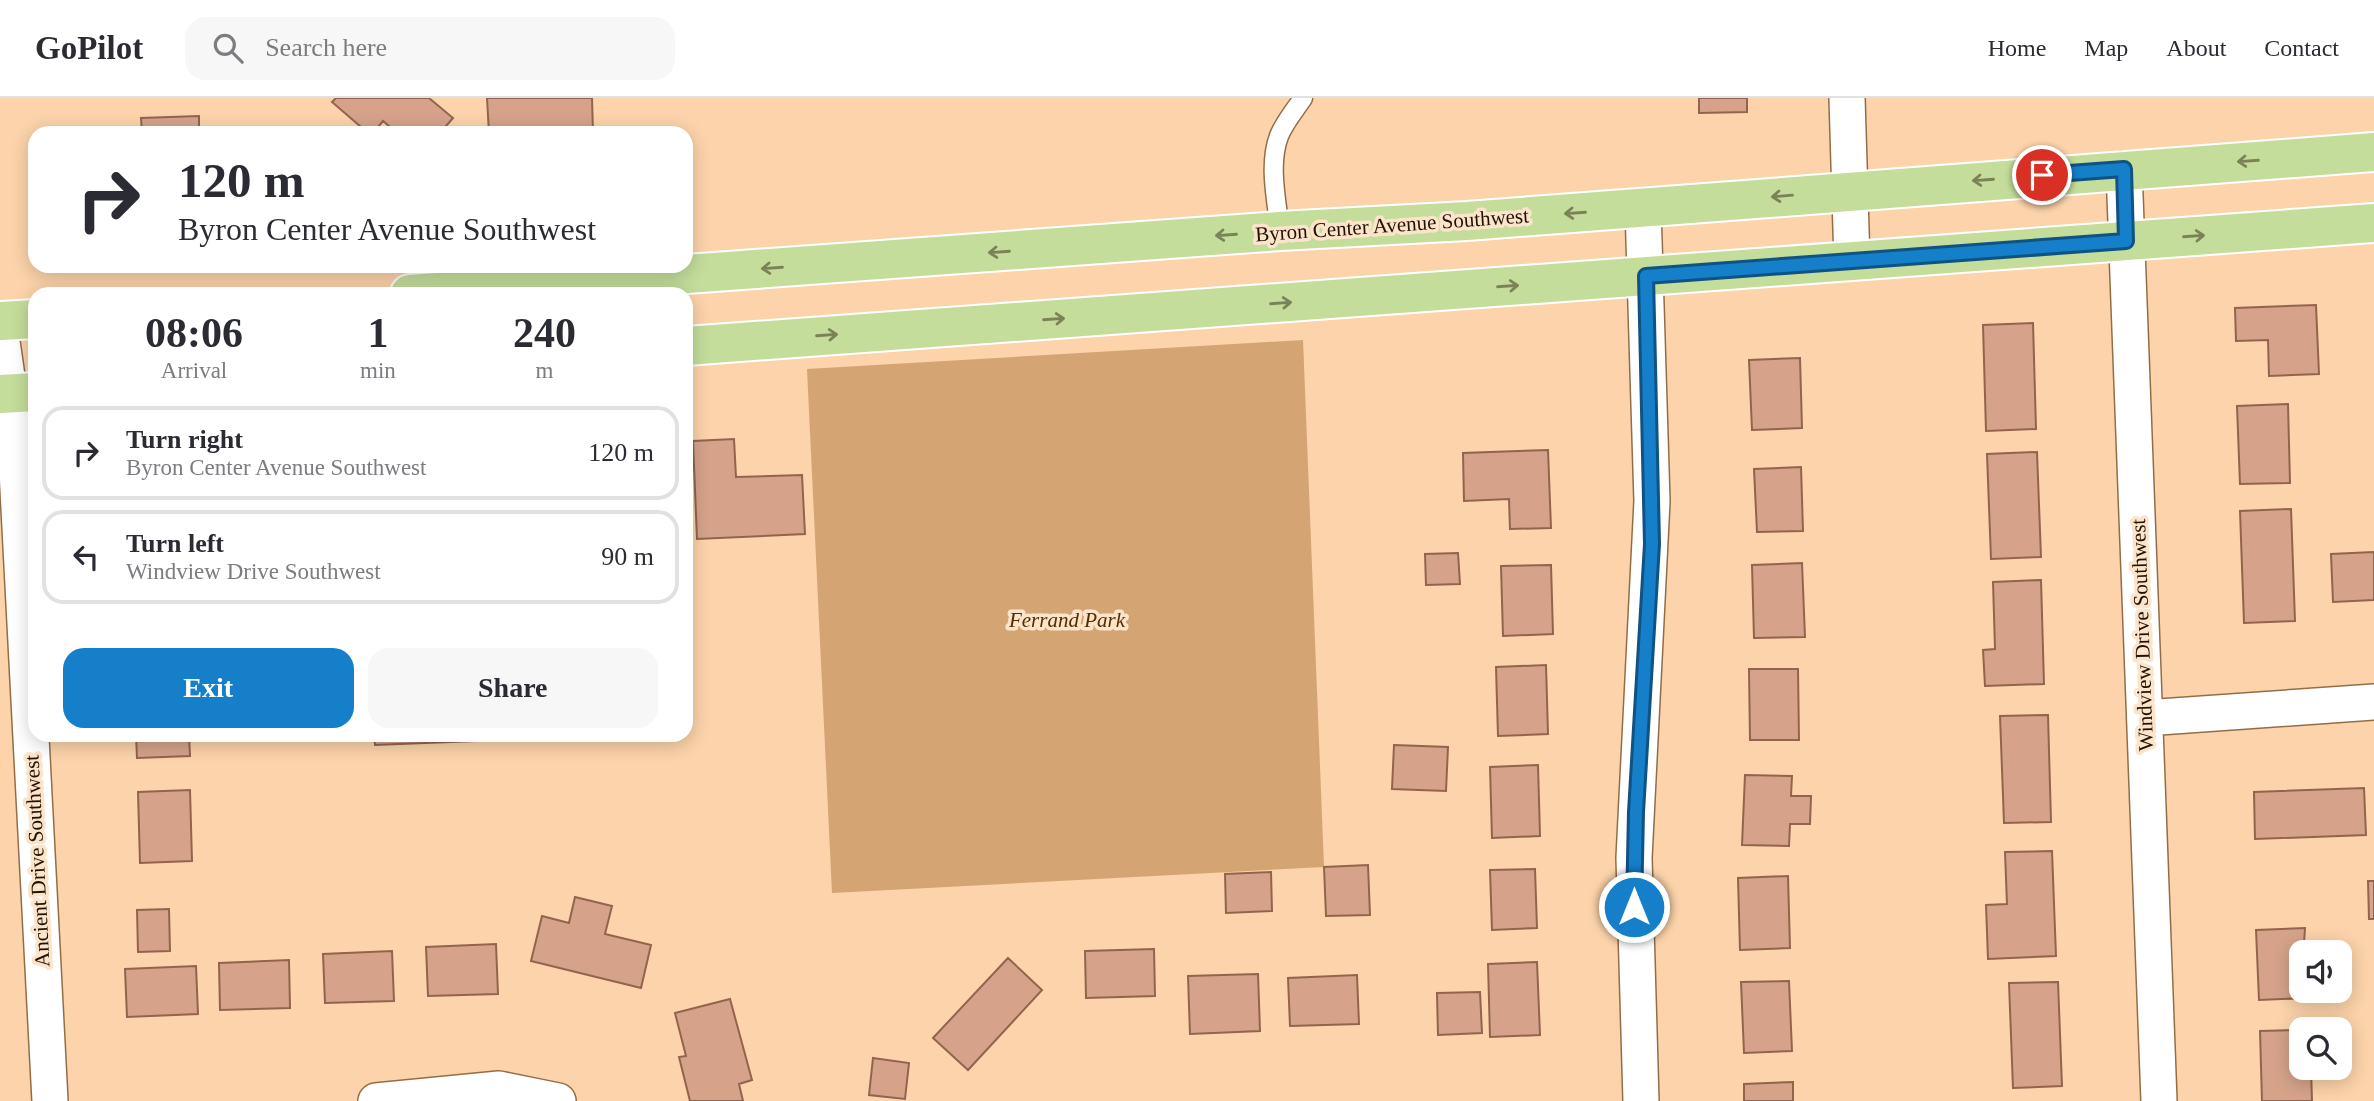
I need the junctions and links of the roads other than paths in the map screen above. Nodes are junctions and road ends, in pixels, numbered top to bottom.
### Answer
1 (1303, 98) edge
2 (1847, 98) edge
3 (2374, 152) edge
4 (2124, 169) junction
5 (1850, 190) junction
6 (1643, 208) junction
7 (2374, 223) edge
8 (1280, 232) junction
9 (2126, 241) junction
10 (1852, 262) junction
11 (1646, 276) junction
12 (508, 287) edge
13 (28, 319) edge
14 (0, 321) edge
15 (0, 328) edge
16 (693, 344) edge
17 (16, 393) edge
18 (28, 643) edge
19 (2374, 702) edge
20 (2145, 718) junction
21 (33, 742) edge
22 (50, 1101) edge
23 (376, 1101) edge
24 (558, 1101) edge
25 (1641, 1101) edge
26 (2159, 1101) edge

1 - 8 lane
2 - 5 street
3 -> 4 main road, Byron Center Avenue Southwest
4 -> 5 main road, Byron Center Avenue Southwest
4 - 9 street, Windview Drive Southwest
5 -> 6 main road, Byron Center Avenue Southwest
5 - 10 street
6 -> 8 main road, Byron Center Avenue Southwest
6 - 11 street
9 -> 7 main road
8 -> 12 main road, Byron Center Avenue Southwest
9 - 10 main road
9 - 20 street, Windview Drive Southwest
10 - 11 main road
16 -> 11 main road
11 - 25 street
13 - 14 main road
15 - 17 street, Ancient Drive Southwest
17 - 18 street, Ancient Drive Southwest
19 - 20 street
20 - 26 street, Windview Drive Southwest
21 - 22 street, Ancient Drive Southwest
23 - 24 street

